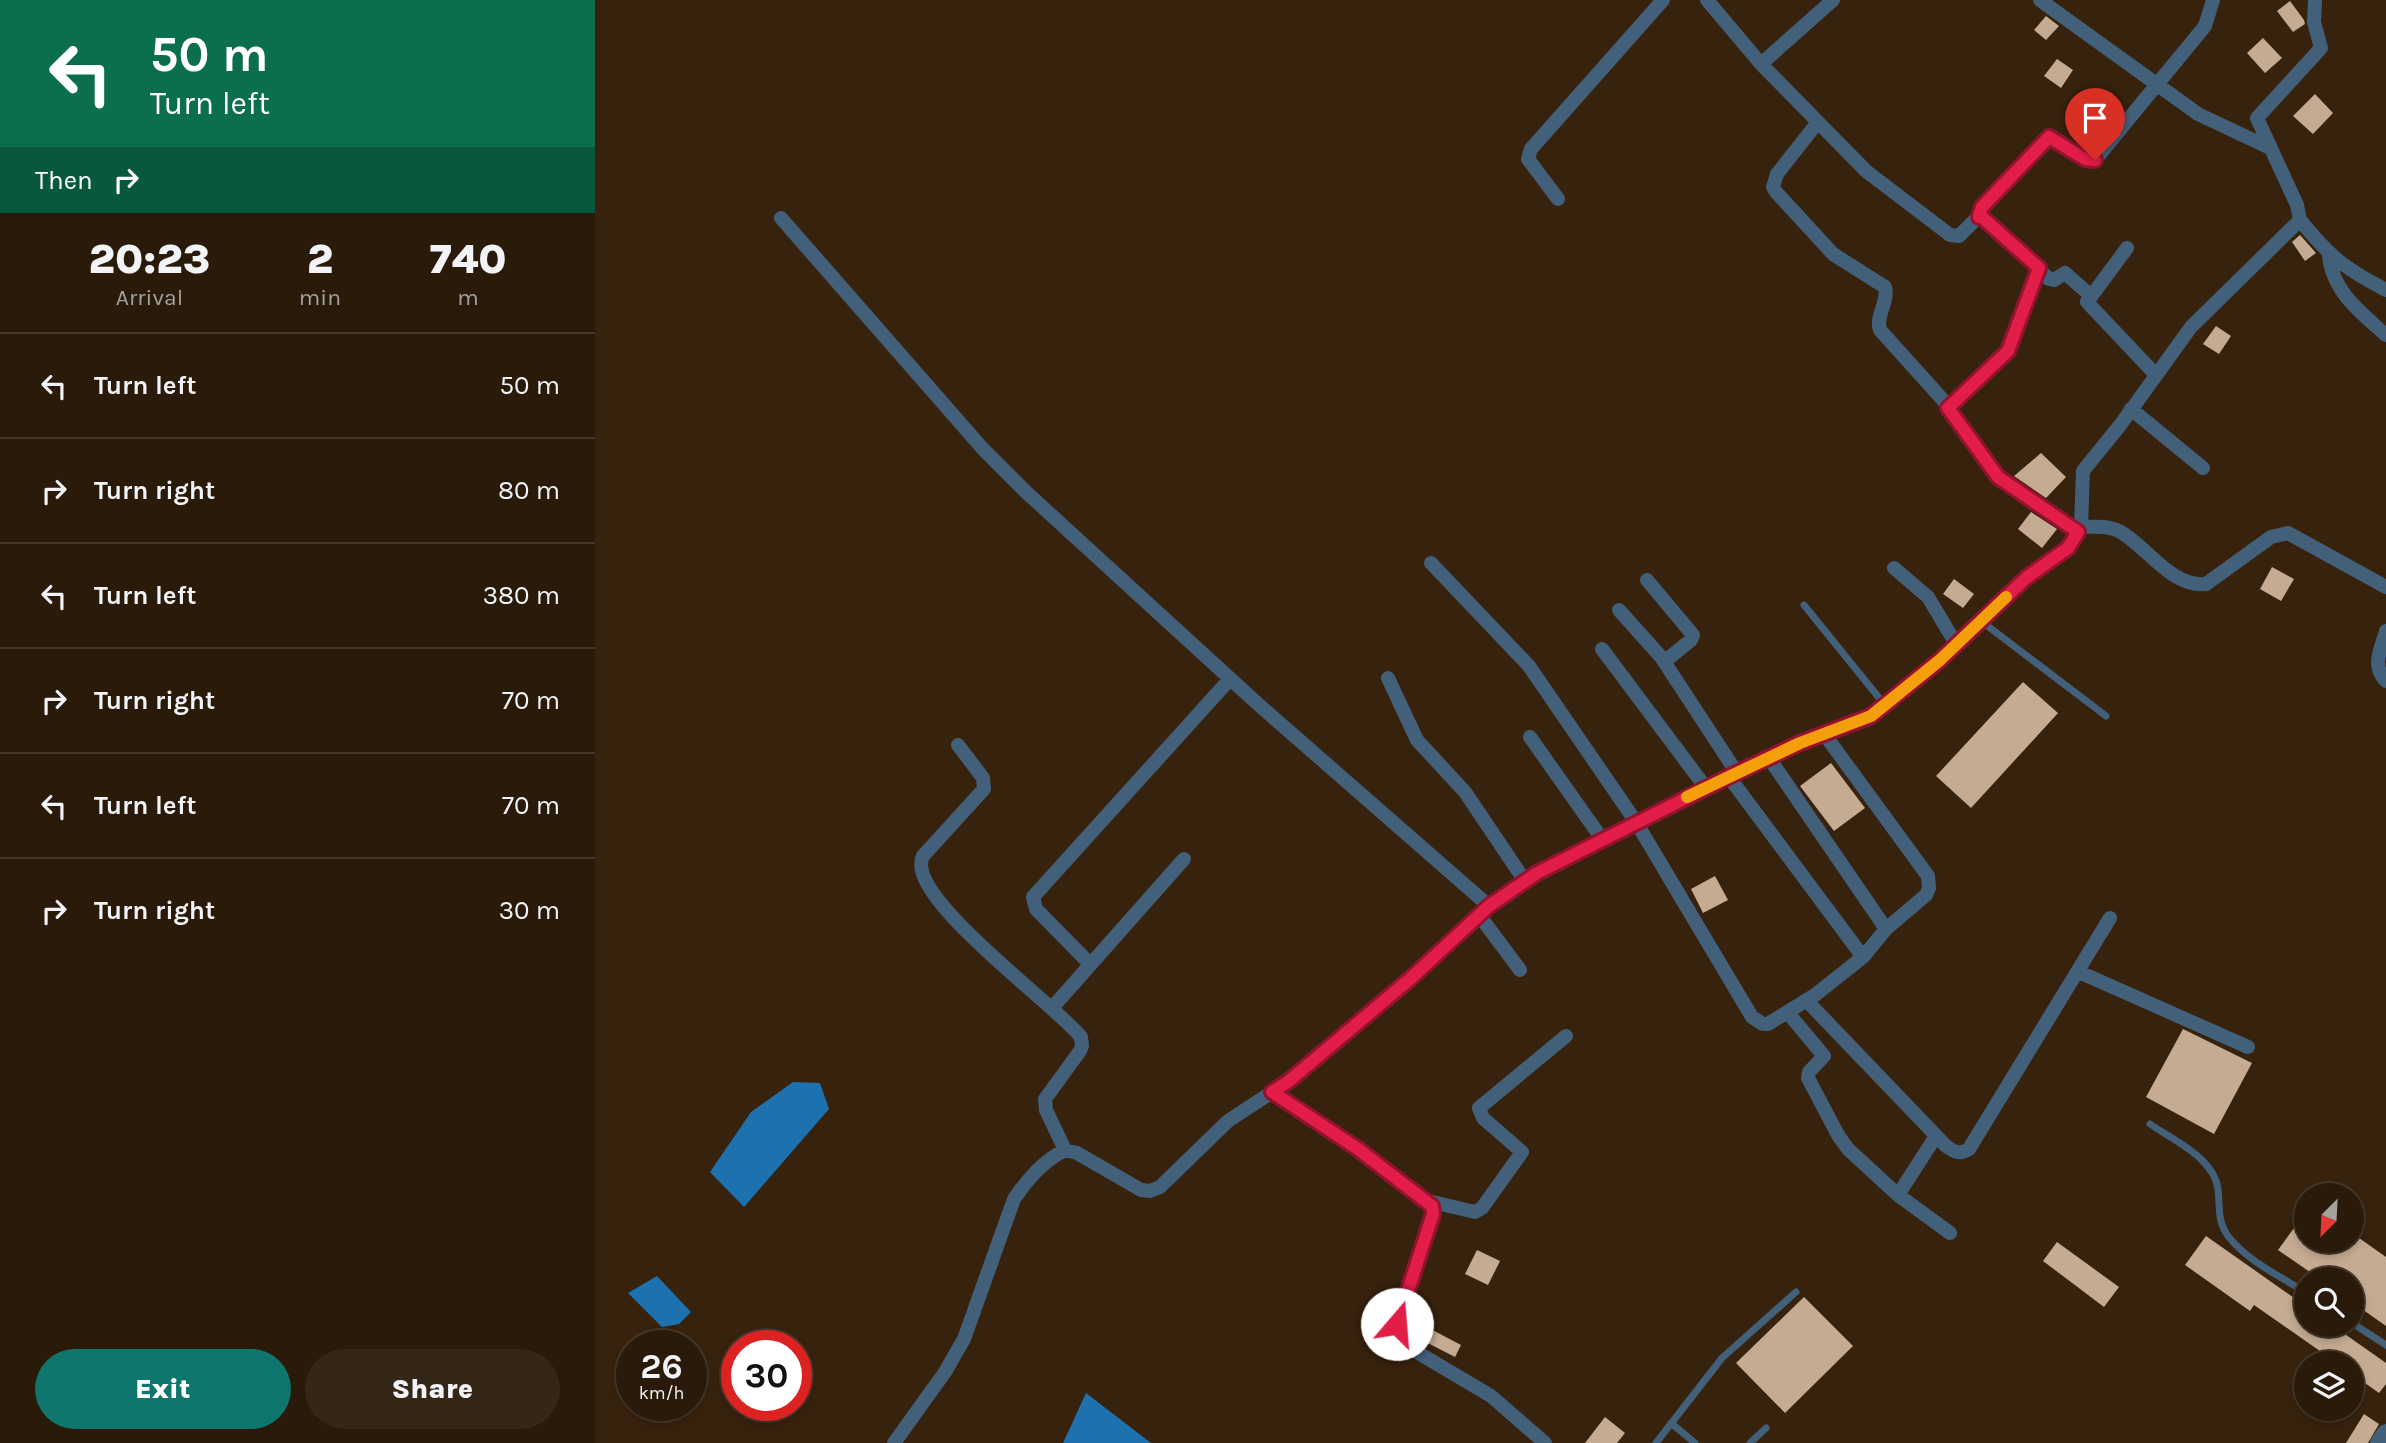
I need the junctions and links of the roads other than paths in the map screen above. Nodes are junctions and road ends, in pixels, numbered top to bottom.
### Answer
1 (1663, 0) edge
2 (1707, 0) edge
3 (1833, 0) edge
4 (2040, 0) edge
5 (2213, 0) edge
6 (2315, 0) edge
7 (1761, 64) junction
8 (2157, 84) junction
9 (1818, 122) junction
10 (2270, 148) junction
11 (1558, 199) dead end
12 (1979, 217) junction
13 (781, 218) dead end
14 (2300, 220) junction
15 (2127, 248) dead end
16 (2329, 255) junction
17 (2039, 268) junction
18 (2386, 290) edge
19 (2090, 295) junction
20 (2386, 335) edge
21 (2156, 374) junction
22 (1948, 408) junction
23 (2131, 409) junction
24 (2203, 468) dead end
25 (2080, 530) junction
26 (1431, 563) dead end
27 (1894, 568) dead end
28 (1647, 580) dead end
29 (2386, 587) edge
30 (1804, 605) dead end
31 (1619, 610) dead end
32 (1981, 621) junction
33 (2386, 631) edge
34 (1956, 644) junction
35 (1602, 649) dead end
36 (1664, 662) junction
37 (1388, 678) dead end
38 (1230, 679) junction
39 (2386, 681) edge
40 (1885, 705) junction
41 (2106, 716) dead end
42 (1825, 735) junction
43 (1530, 737) dead end
44 (958, 745) dead end
45 (1769, 758) junction
46 (1733, 775) junction
47 (1706, 788) junction
48 (1636, 822) junction
49 (1602, 839) junction
50 (1184, 859) dead end
51 (1525, 881) junction
52 (1484, 910) junction
53 (2110, 918) dead end
54 (1886, 929) junction
55 (1863, 957) junction
56 (1090, 964) junction
57 (1520, 971) dead end
58 (2079, 972) junction
59 (1806, 1000) junction
60 (1052, 1008) junction
61 (1788, 1013) junction
62 (1566, 1036) dead end
63 (2248, 1047) dead end
64 (1272, 1092) junction
65 (2150, 1124) dead end
66 (1936, 1136) junction
67 (1065, 1150) junction
68 (1898, 1195) junction
69 (1428, 1201) junction
70 (1950, 1233) dead end
71 (2294, 1285) edge
72 (1796, 1292) dead end
73 (2364, 1331) edge
74 (2386, 1345) edge
75 (1671, 1423) junction
76 (1766, 1428) dead end
77 (2386, 1433) edge
78 (894, 1443) edge
79 (1545, 1443) edge
80 (1656, 1443) edge
81 (1695, 1443) edge
82 (1750, 1443) edge
83 (2379, 1443) edge

1 - 11 street
2 - 7 street
3 - 7 street
4 - 8 street
5 - 8 street
6 - 10 street
7 - 9 street
8 - 10 street
8 - 12 street
9 - 12 street
9 - 22 street
10 - 14 street
12 - 17 street
13 - 38 street
14 - 16 street
14 - 21 street
15 - 19 street
16 - 18 street
16 - 20 street
17 - 19 street
17 - 22 street
19 - 21 street
21 - 23 street
22 - 25 street
23 - 24 street
23 - 25 street
25 - 29 street
25 - 32 street
26 - 48 street
27 - 34 street
28 - 36 street
30 - 40 lane
31 - 36 street
32 - 34 street
32 - 41 lane
33 - 39 street
34 - 40 street
35 - 47 street
36 - 46 street
37 - 51 street
38 - 52 street
38 - 56 street
40 - 42 street
42 - 45 street
42 - 54 street
43 - 49 street
44 - 60 street
45 - 46 street
45 - 54 street
46 - 47 street
46 - 55 street
47 - 48 street
48 - 49 street
48 - 61 street
49 - 51 street
50 - 56 street
51 - 52 street
52 - 57 street
52 - 64 street
53 - 58 street
54 - 55 street
55 - 59 street
56 - 60 street
58 - 63 street
58 - 66 street
59 - 61 street
59 - 66 street
60 - 67 street
61 - 68 street
62 - 69 street
64 - 67 street
64 - 69 street
65 - 71 lane
66 - 68 street
67 - 78 street
68 - 70 street
69 - 79 street
72 - 75 lane
73 - 74 lane
75 - 80 lane
75 - 81 lane
76 - 82 lane
77 - 83 street

